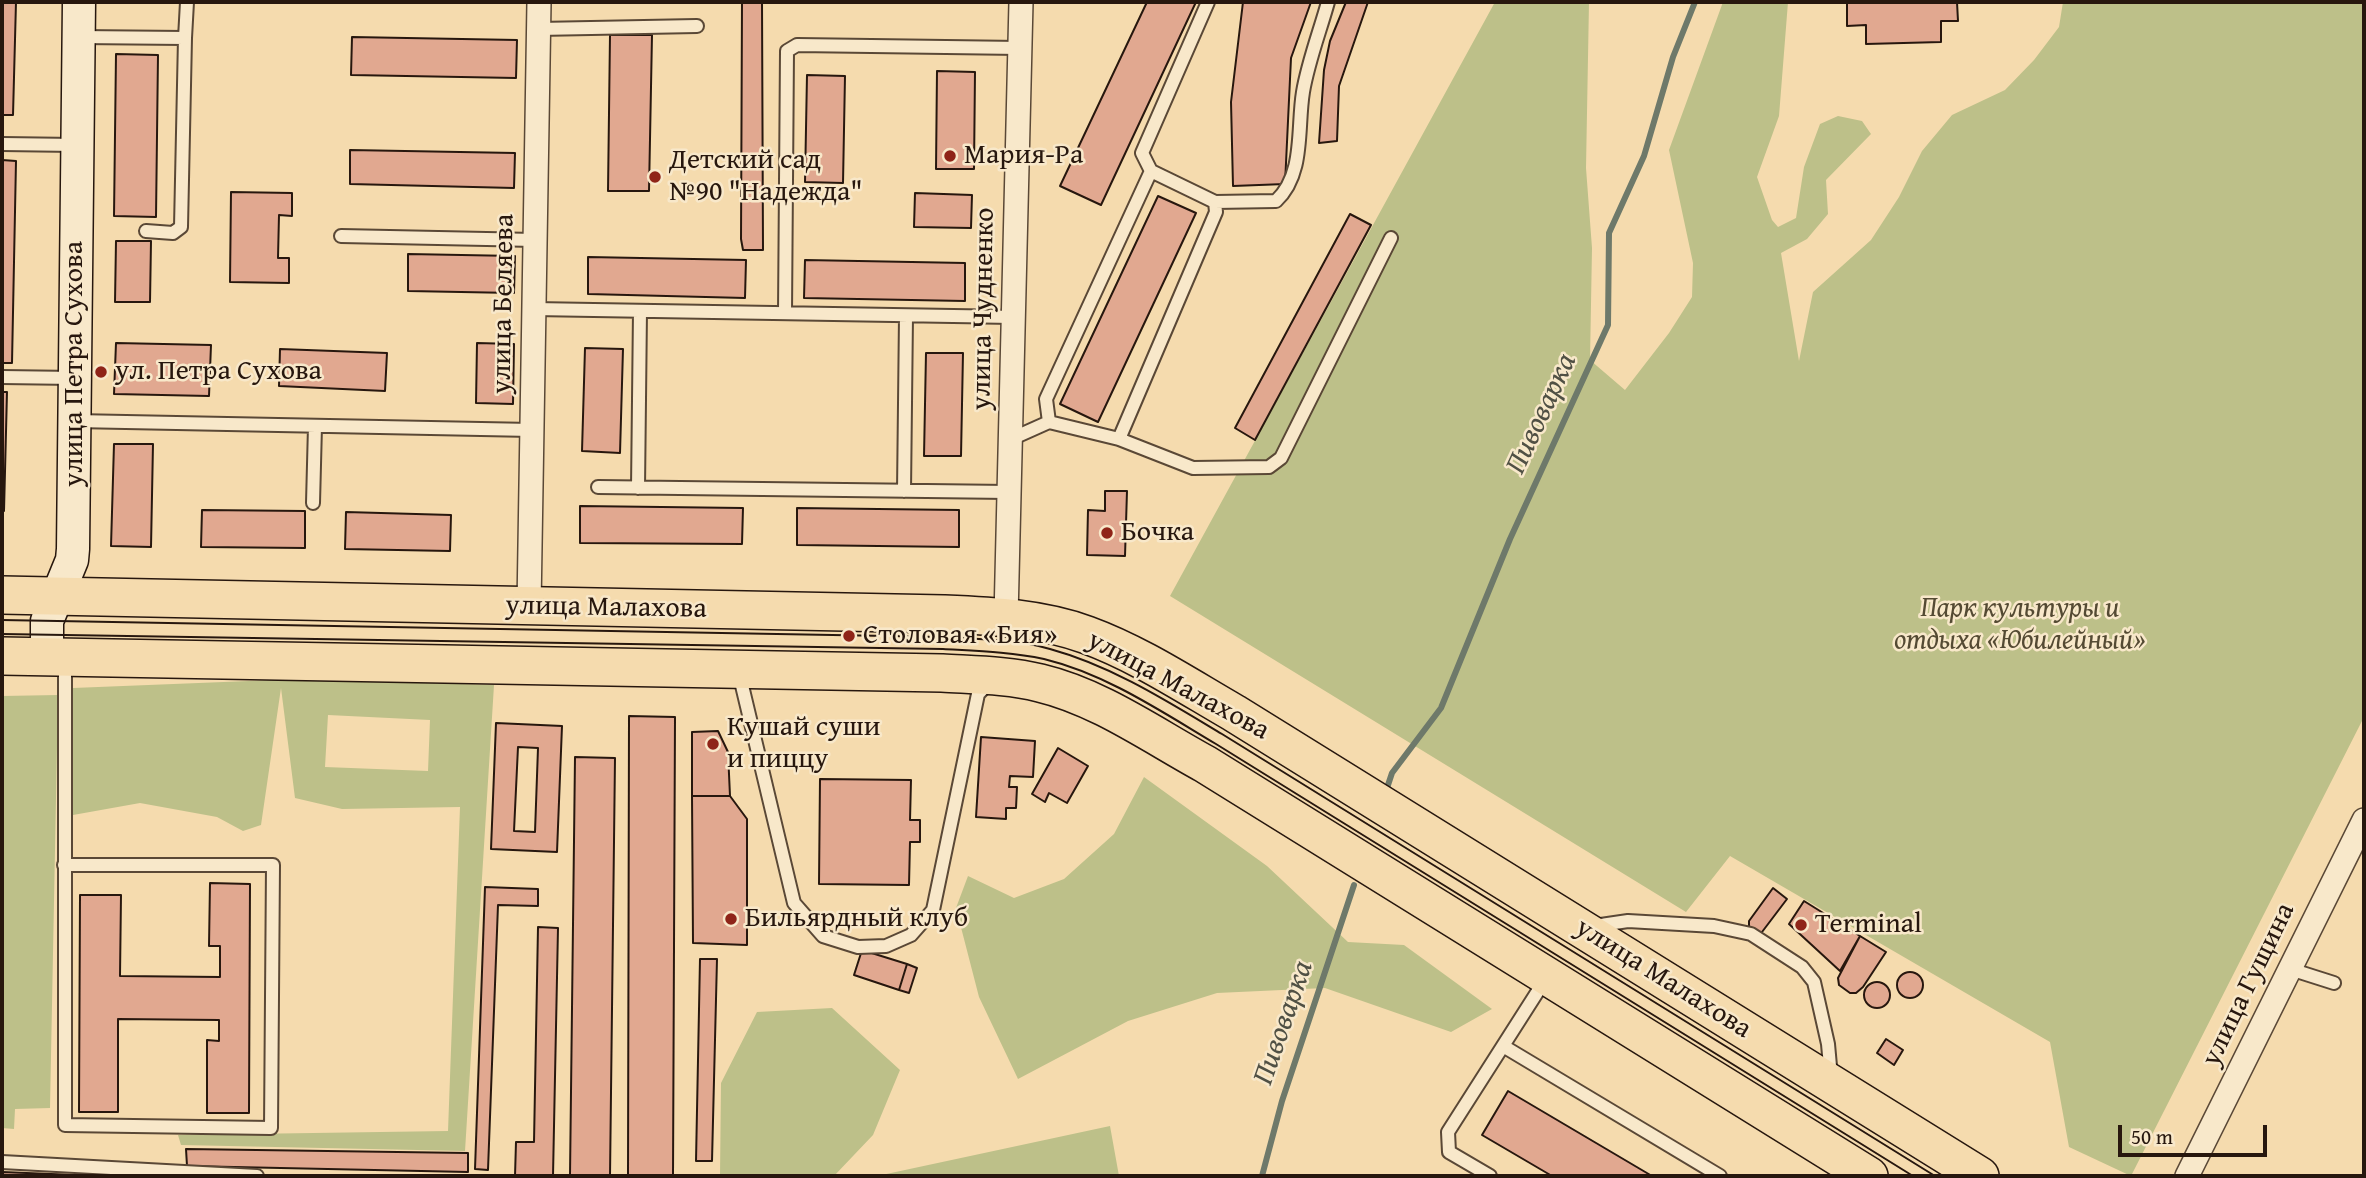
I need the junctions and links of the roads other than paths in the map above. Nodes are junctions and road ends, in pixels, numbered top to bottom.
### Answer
1 (79, 2) edge
2 (187, 2) edge
3 (539, 2) edge
4 (1021, 2) edge
5 (1208, 2) edge
6 (1328, 2) edge
7 (696, 26) dead end
8 (538, 29) junction
9 (79, 37) junction
10 (185, 38) junction
11 (1020, 48) junction
12 (2, 144) edge
13 (76, 145) junction
14 (1150, 172) junction
15 (1215, 202) junction
16 (146, 231) dead end
17 (341, 236) dead end
18 (1391, 238) dead end
19 (535, 240) junction
20 (534, 309) junction
21 (640, 311) junction
22 (785, 313) junction
23 (906, 316) junction
24 (1013, 317) junction
25 (2, 377) edge
26 (75, 378) junction
27 (75, 421) junction
28 (1049, 422) junction
29 (315, 426) junction
30 (532, 430) junction
31 (1010, 439) junction
32 (1119, 439) junction
33 (598, 487) dead end
34 (638, 488) junction
35 (904, 491) junction
36 (1009, 492) junction
37 (313, 503) dead end
38 (2, 595) edge
39 (55, 595) junction
40 (529, 606) junction
41 (1006, 617) junction
42 (2, 656) edge
43 (56, 656) junction
44 (738, 669) junction
45 (1002, 676) junction
46 (2364, 820) edge
47 (64, 865) junction
48 (1580, 928) junction
49 (2290, 969) junction
50 (1547, 977) junction
51 (2334, 983) dead end
52 (1503, 1046) junction
53 (1832, 1084) junction
54 (2, 1162) edge
55 (1860, 1174) edge
56 (257, 1176) edge
57 (1490, 1176) edge
58 (1720, 1176) edge
59 (1980, 1176) edge
60 (2187, 1176) edge

1 - 9 street, улица Петра Сухова
2 - 10 lane
3 - 8 street, улица Беляева
4 - 11 street, улица Чудненко
5 - 14 lane
6 - 15 lane
7 - 8 lane
8 - 19 street, улица Беляева
9 - 10 lane
9 - 13 street, улица Петра Сухова
10 - 16 lane
11 - 22 lane
11 - 24 street, улица Чудненко
12 - 13 lane
13 - 26 street, улица Петра Сухова
14 - 15 lane
14 - 28 lane
15 - 32 lane
17 - 19 lane
18 - 32 lane
19 - 20 street, улица Беляева
20 - 21 lane
20 - 30 street, улица Беляева
21 - 22 lane
21 - 34 lane
22 - 23 lane
23 - 24 lane
23 - 35 lane
24 - 31 street, улица Чудненко
25 - 26 lane
26 - 27 street, улица Петра Сухова
27 - 29 lane
27 - 39 street, улица Петра Сухова
28 - 31 lane
28 - 32 lane
29 - 30 lane
29 - 37 lane
30 - 40 street, улица Беляева
31 - 36 street, улица Чудненко
33 - 34 lane
34 - 35 lane
35 - 36 lane
36 - 41 street, улица Чудненко
38 - 39 main road, улица Малахова
39 - 40 main road, улица Малахова
39 - 43 street, улица Петра Сухова
40 - 41 main road, улица Малахова
41 - 48 main road, улица Малахова
42 - 43 main road, улица Малахова
43 - 44 main road, улица Малахова
43 - 47 lane
44 - 45 main road, улица Малахова
44 - 45 lane
45 - 50 main road, улица Малахова
46 - 49 street, улица Гущина
47 - 47 lane
48 - 53 main road, улица Малахова
48 - 53 lane
49 - 51 lane
49 - 60 street, улица Гущина
50 - 52 lane
50 - 55 main road, улица Малахова
52 - 57 lane
52 - 58 lane
53 - 59 main road, улица Малахова
54 - 56 lane

